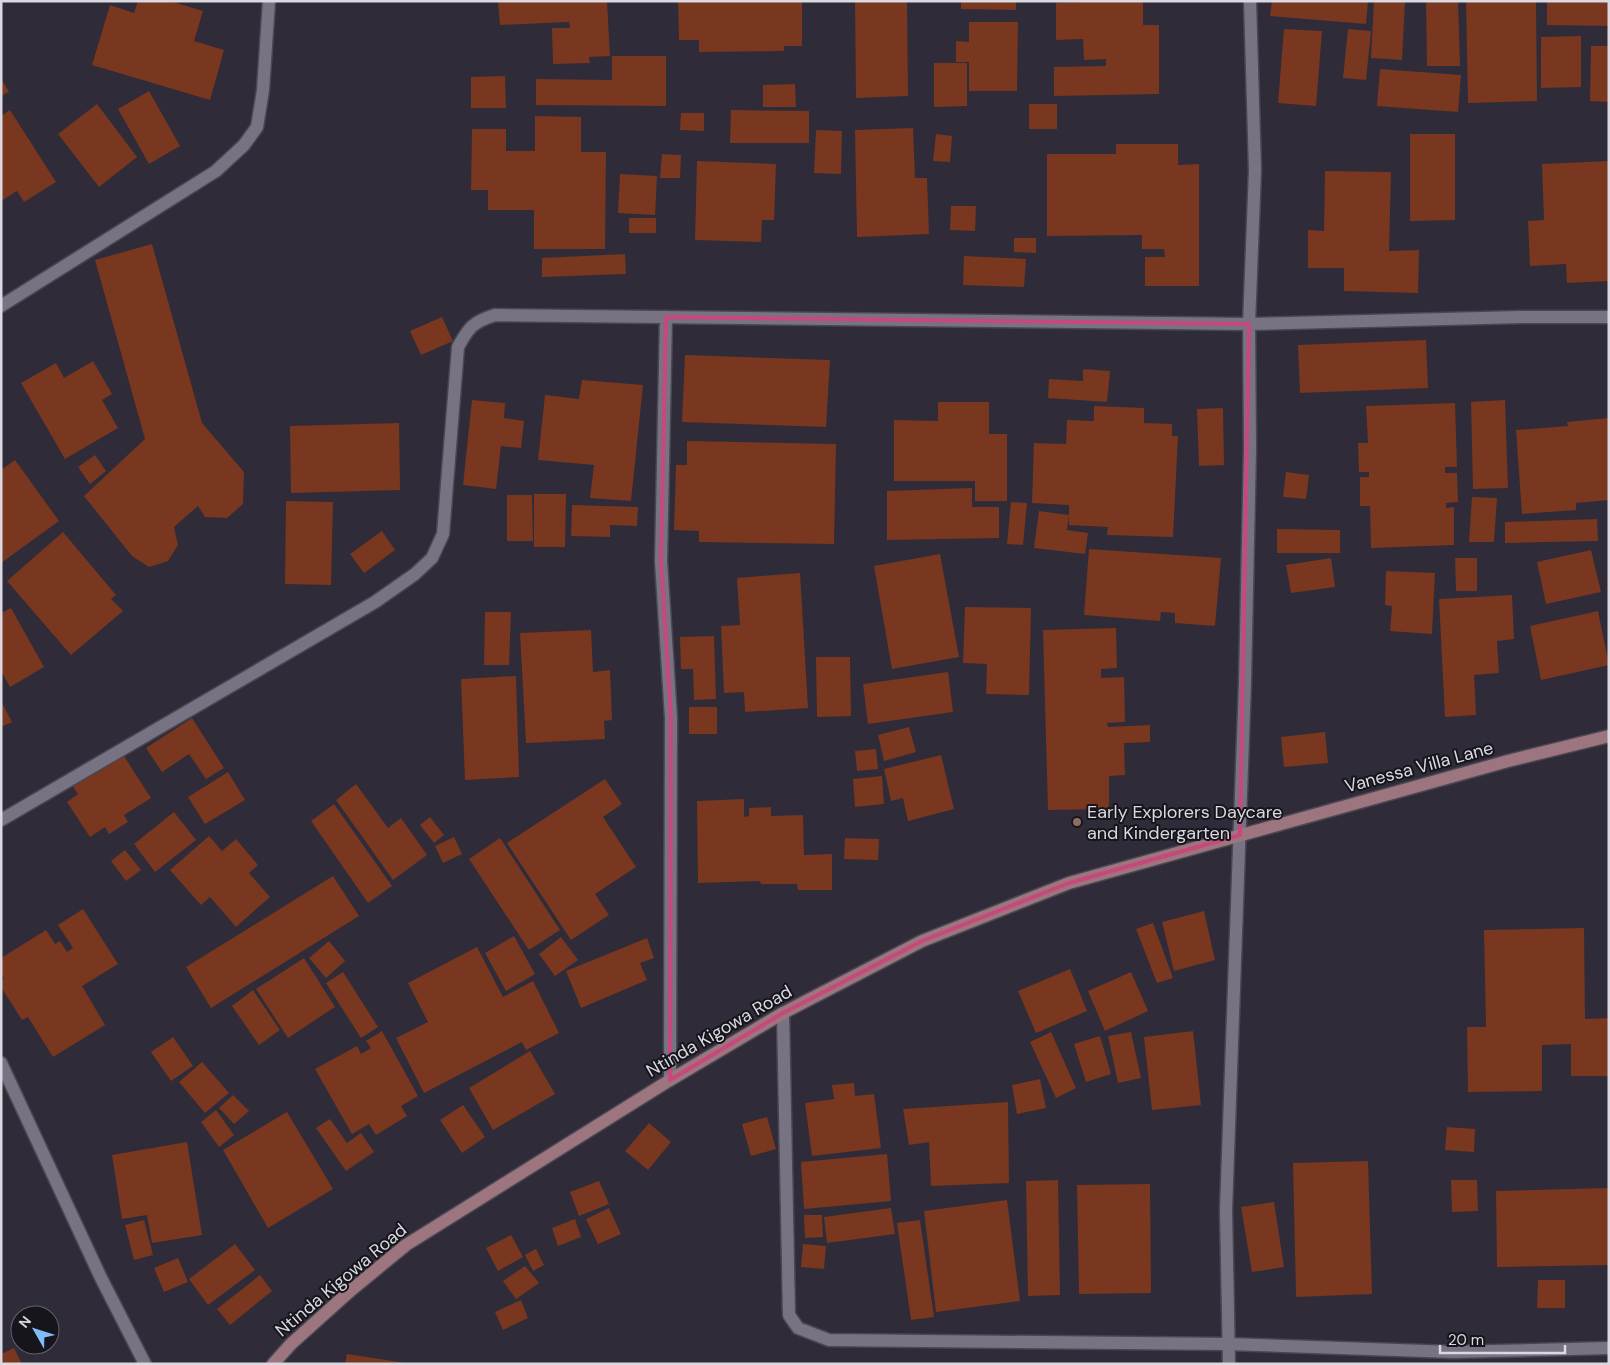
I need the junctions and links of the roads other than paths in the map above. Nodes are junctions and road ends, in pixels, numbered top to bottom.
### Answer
1 (269, 1) edge
2 (1250, 1) edge
3 (1, 306) edge
4 (1609, 316) edge
5 (666, 317) junction
6 (1249, 324) junction
7 (1609, 736) edge
8 (1, 820) edge
9 (1240, 835) junction
10 (782, 1013) junction
11 (1, 1062) edge
12 (670, 1080) junction
13 (1228, 1344) junction
14 (1609, 1348) edge
15 (145, 1364) edge
16 (272, 1364) edge
17 (1229, 1364) edge

1 - 3 street
2 - 6 street
4 - 6 street
5 - 6 street
5 - 8 street
5 - 12 street
6 - 9 street
7 - 9 street, Vanessa Villa Lane
9 - 10 street, Ntinda Kigowa Road
9 - 13 street
10 - 12 street, Ntinda Kigowa Road
10 - 13 street
11 - 15 street
12 - 16 street, Ntinda Kigowa Road
13 - 14 street
13 - 17 street

